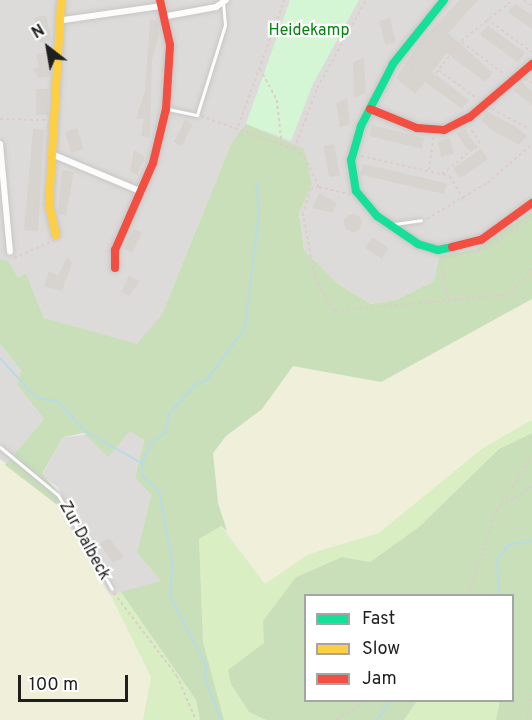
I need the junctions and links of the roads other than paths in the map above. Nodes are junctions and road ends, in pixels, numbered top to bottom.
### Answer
1 (61, 0) edge
2 (444, 0) edge
3 (224, 2) edge
4 (160, 3) edge
5 (167, 16) junction
6 (63, 20) junction
7 (532, 64) edge
8 (166, 109) junction
9 (370, 109) junction
10 (0, 144) edge
11 (54, 155) junction
12 (142, 192) junction
13 (532, 203) edge
14 (421, 220) road end
15 (389, 225) junction
16 (56, 235) road end
17 (10, 252) road end
18 (115, 268) dead end
19 (0, 447) edge
20 (112, 589) road end

1 - 6 street
2 - 9 street
3 - 5 street
3 - 8 lane
4 - 5 street
4 - 6 street
5 - 8 street
6 - 11 street
7 - 9 street
8 - 12 street
9 - 15 street
10 - 17 street
11 - 12 street
11 - 16 street
12 - 18 street
13 - 15 street
14 - 15 lane
19 - 20 lane, Zur Dalbeck

